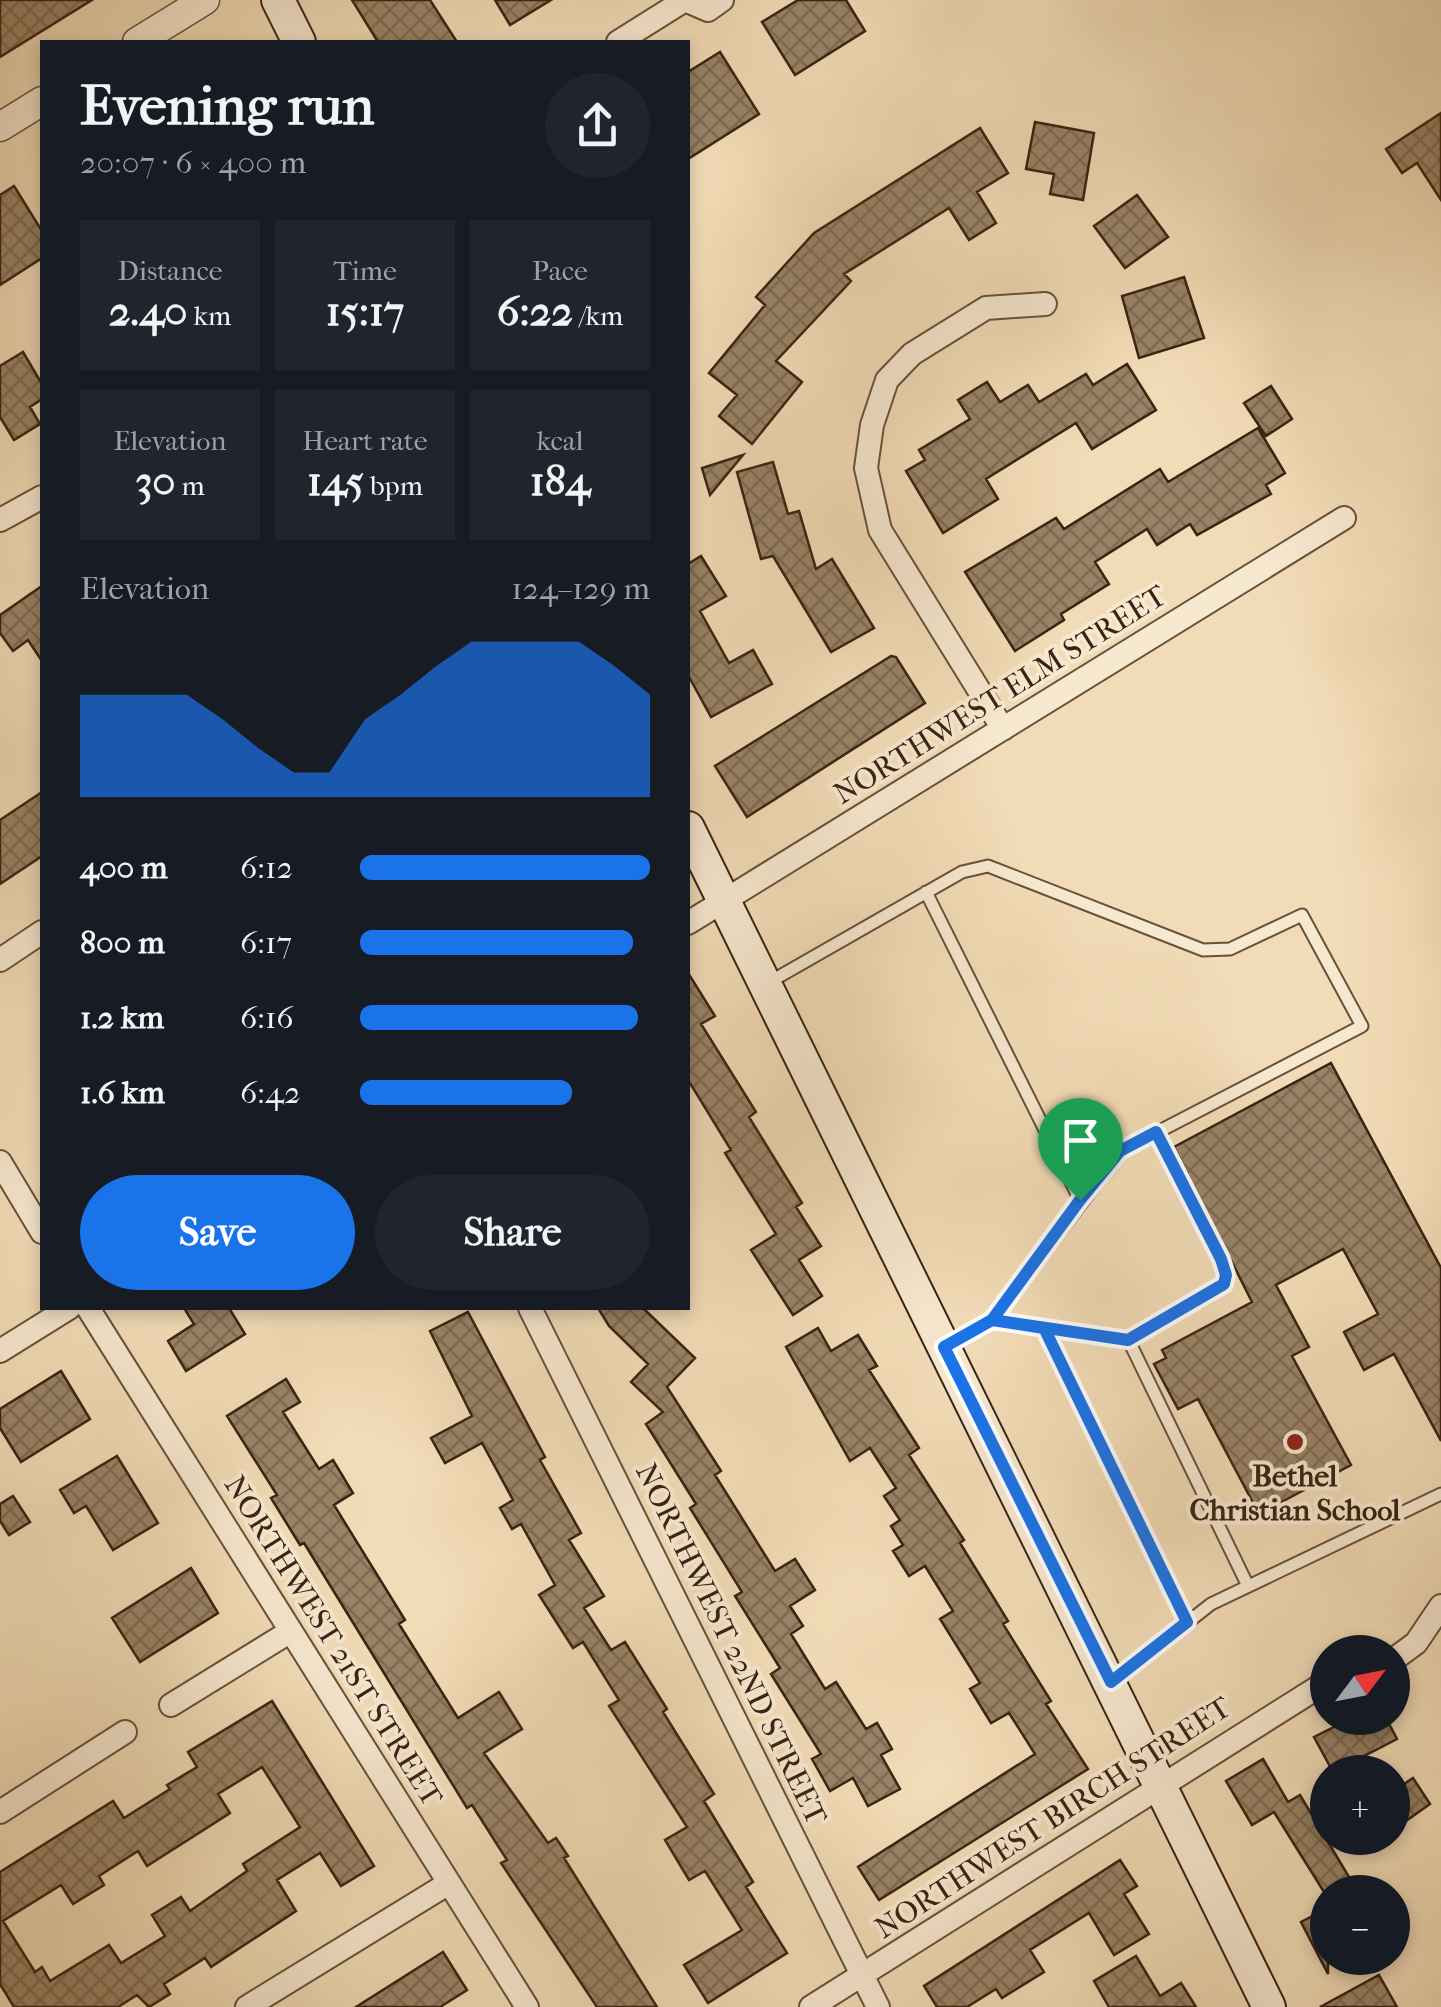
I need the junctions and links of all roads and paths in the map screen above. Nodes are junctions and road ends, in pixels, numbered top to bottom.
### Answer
1 (206, 0) edge
2 (278, 0) edge
3 (685, 0) edge
4 (722, 0) edge
5 (140, 40) edge
6 (298, 40) edge
7 (621, 40) edge
8 (40, 102) edge
9 (0, 128) edge
10 (1046, 304) dead end
11 (40, 498) edge
12 (1344, 518) dead end
13 (0, 520) edge
14 (1003, 730) junction
15 (690, 832) edge
16 (926, 892) junction
17 (723, 900) junction
18 (690, 922) edge
19 (40, 933) edge
20 (0, 960) edge
21 (765, 984) junction
22 (1156, 1132) junction
23 (0, 1162) edge
24 (1080, 1200) junction
25 (40, 1229) edge
26 (66, 1310) edge
27 (89, 1310) edge
28 (531, 1310) edge
29 (992, 1320) junction
30 (1044, 1328) junction
31 (1128, 1340) junction
32 (944, 1347) junction
33 (0, 1351) edge
34 (1441, 1494) edge
35 (1248, 1586) junction
36 (1441, 1606) edge
37 (1187, 1622) junction
38 (291, 1630) junction
39 (1410, 1646) edge
40 (1111, 1682) junction
41 (1310, 1691) edge
42 (172, 1706) dead end
43 (125, 1732) dead end
44 (1164, 1788) junction
45 (0, 1812) edge
46 (449, 1883) junction
47 (862, 1975) junction
48 (247, 2007) edge
49 (528, 2007) edge
50 (811, 2007) edge
51 (878, 2007) edge
52 (1269, 2007) edge

1 - 5 street
2 - 6 main road
3 - 4 street
3 - 7 street
8 - 9 street
10 - 14 street
11 - 13 street
12 - 14 street, NORTHWEST ELM STREET
14 - 17 street, NORTHWEST ELM STREET
15 - 17 main road
16 - 21 lane
16 - 22 lane
16 - 24 lane
17 - 18 street, NORTHWEST ELM STREET
17 - 21 main road
19 - 20 street
21 - 32 main road
22 - 24 lane
22 - 31 lane
23 - 25 street
24 - 29 lane
26 - 33 street
27 - 38 street, NORTHWEST 21ST STREET
28 - 47 street, NORTHWEST 22ND STREET
29 - 30 lane
29 - 32 lane
30 - 31 lane
30 - 37 lane
31 - 35 lane
32 - 40 main road
34 - 35 lane
35 - 37 lane
36 - 39 street
37 - 40 lane
38 - 42 street
38 - 46 street, NORTHWEST 21ST STREET
40 - 44 main road
41 - 44 street, NORTHWEST BIRCH STREET
43 - 45 street
44 - 47 street, NORTHWEST BIRCH STREET
44 - 52 main road
46 - 48 street
46 - 49 street, NORTHWEST 21ST STREET
47 - 50 street, NORTHWEST BIRCH STREET
47 - 51 street, NORTHWEST 22ND STREET

